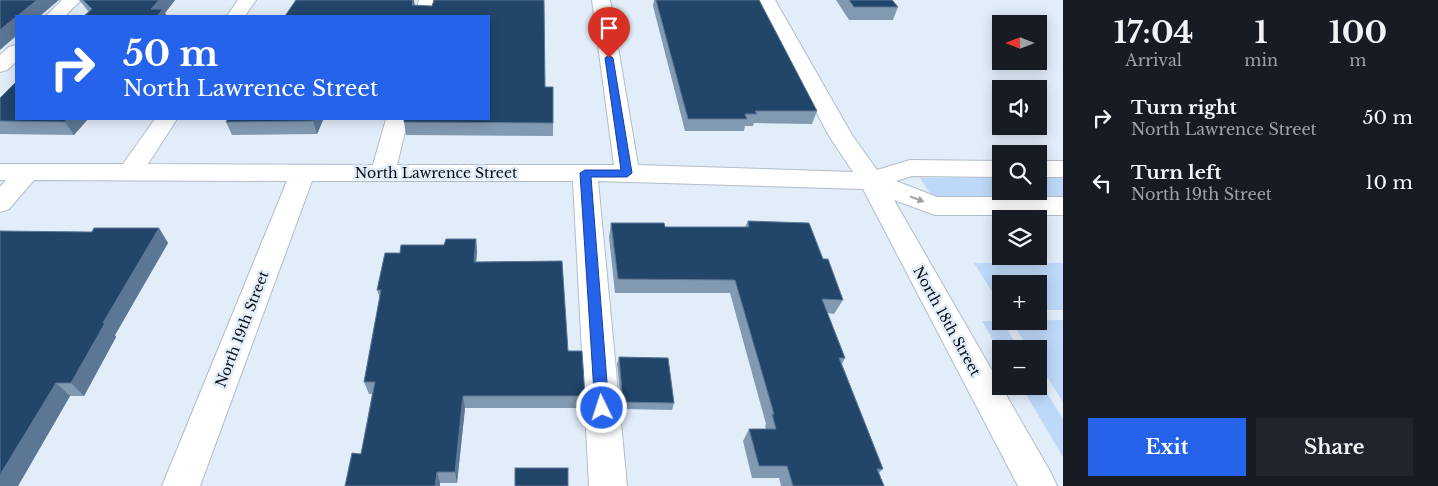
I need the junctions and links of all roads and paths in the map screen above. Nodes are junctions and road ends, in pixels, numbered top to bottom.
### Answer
1 (72, 0) edge
2 (247, 0) edge
3 (428, 0) edge
4 (601, 0) edge
5 (766, 0) edge
6 (56, 15) edge
7 (237, 15) edge
8 (424, 15) edge
9 (15, 52) edge
10 (0, 66) edge
11 (165, 120) edge
12 (397, 120) edge
13 (992, 168) edge
14 (1047, 168) edge
15 (1063, 169) edge
16 (0, 172) edge
17 (27, 172) junction
18 (130, 172) junction
19 (303, 172) junction
20 (383, 173) junction
21 (585, 173) junction
22 (627, 173) junction
23 (872, 181) junction
24 (0, 203) edge
25 (1063, 206) edge
26 (181, 486) edge
27 (608, 486) edge
28 (1038, 486) edge

1 - 6 street
2 - 7 street
3 - 8 street
4 - 22 street
5 - 23 street, North 18th Street
9 - 10 street
11 - 18 street
12 - 20 street
13 - 23 street
14 - 15 street
16 - 17 street, North Lawrence Street
17 - 18 street, North Lawrence Street
17 - 24 street
18 - 19 street, North Lawrence Street
19 - 20 street, North Lawrence Street
19 - 26 street, North 19th Street
20 - 21 street, North Lawrence Street
21 - 22 street, North Lawrence Street
21 - 27 street
22 - 23 street, North Lawrence Street
23 -> 25 street
23 - 28 street, North 18th Street

